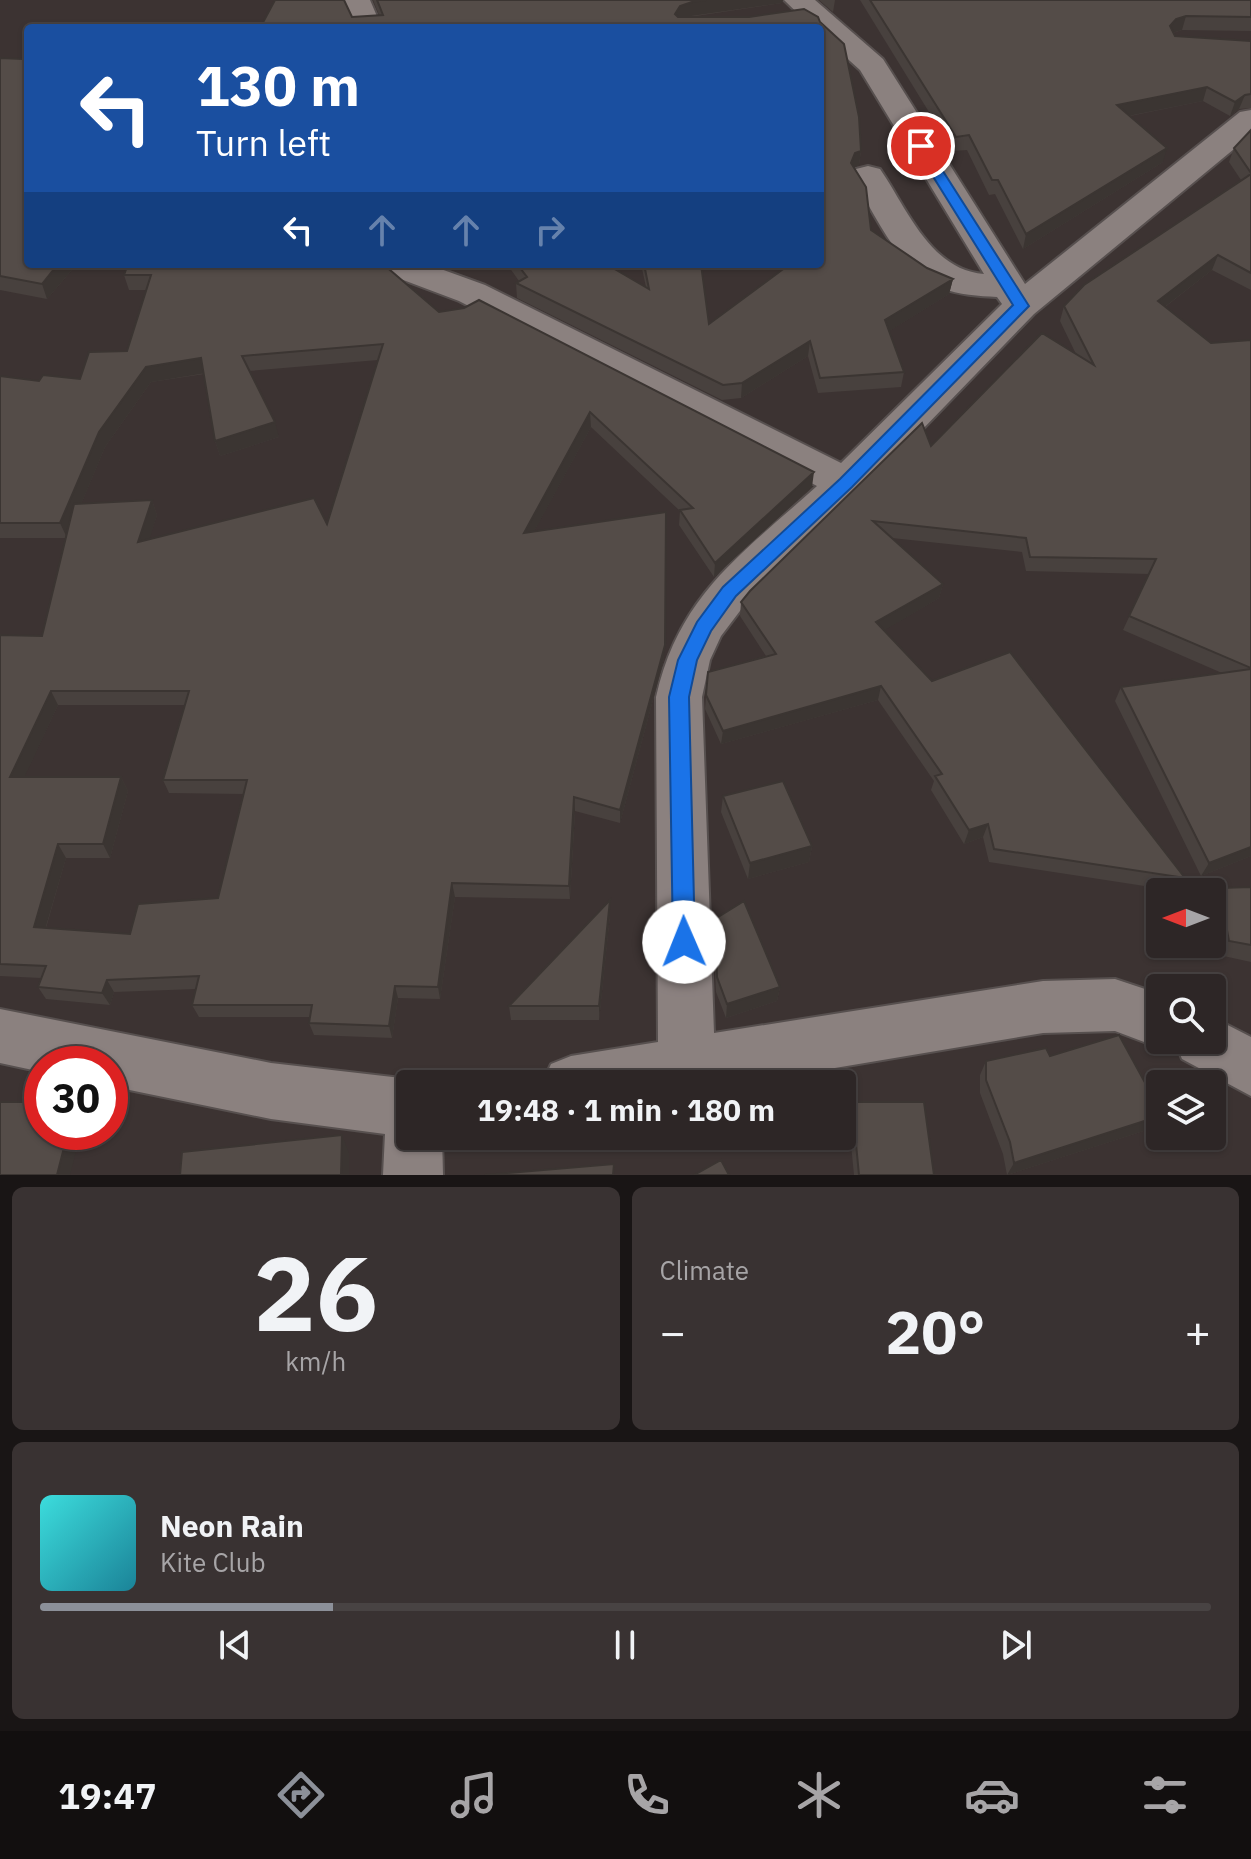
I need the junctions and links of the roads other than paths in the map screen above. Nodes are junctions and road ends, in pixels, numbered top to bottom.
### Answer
1 (356, 0) edge
2 (796, 8) edge
3 (366, 24) edge
4 (817, 24) edge
5 (824, 29) edge
6 (1251, 119) edge
7 (868, 176) dead end
8 (405, 268) edge
9 (1014, 296) junction
10 (846, 483) junction
11 (1146, 1016) edge
12 (0, 1036) edge
13 (1226, 1054) edge
14 (687, 1064) junction
15 (1251, 1068) edge
16 (652, 1070) edge
17 (396, 1106) edge
18 (413, 1150) edge
19 (413, 1175) edge

1 - 3 street
2 - 4 street
5 - 9 street
6 - 9 street
7 - 9 street
8 - 10 street
9 - 10 street
10 - 14 street
11 - 14 street
12 - 17 street
13 - 15 street
14 - 16 street
18 - 19 street

